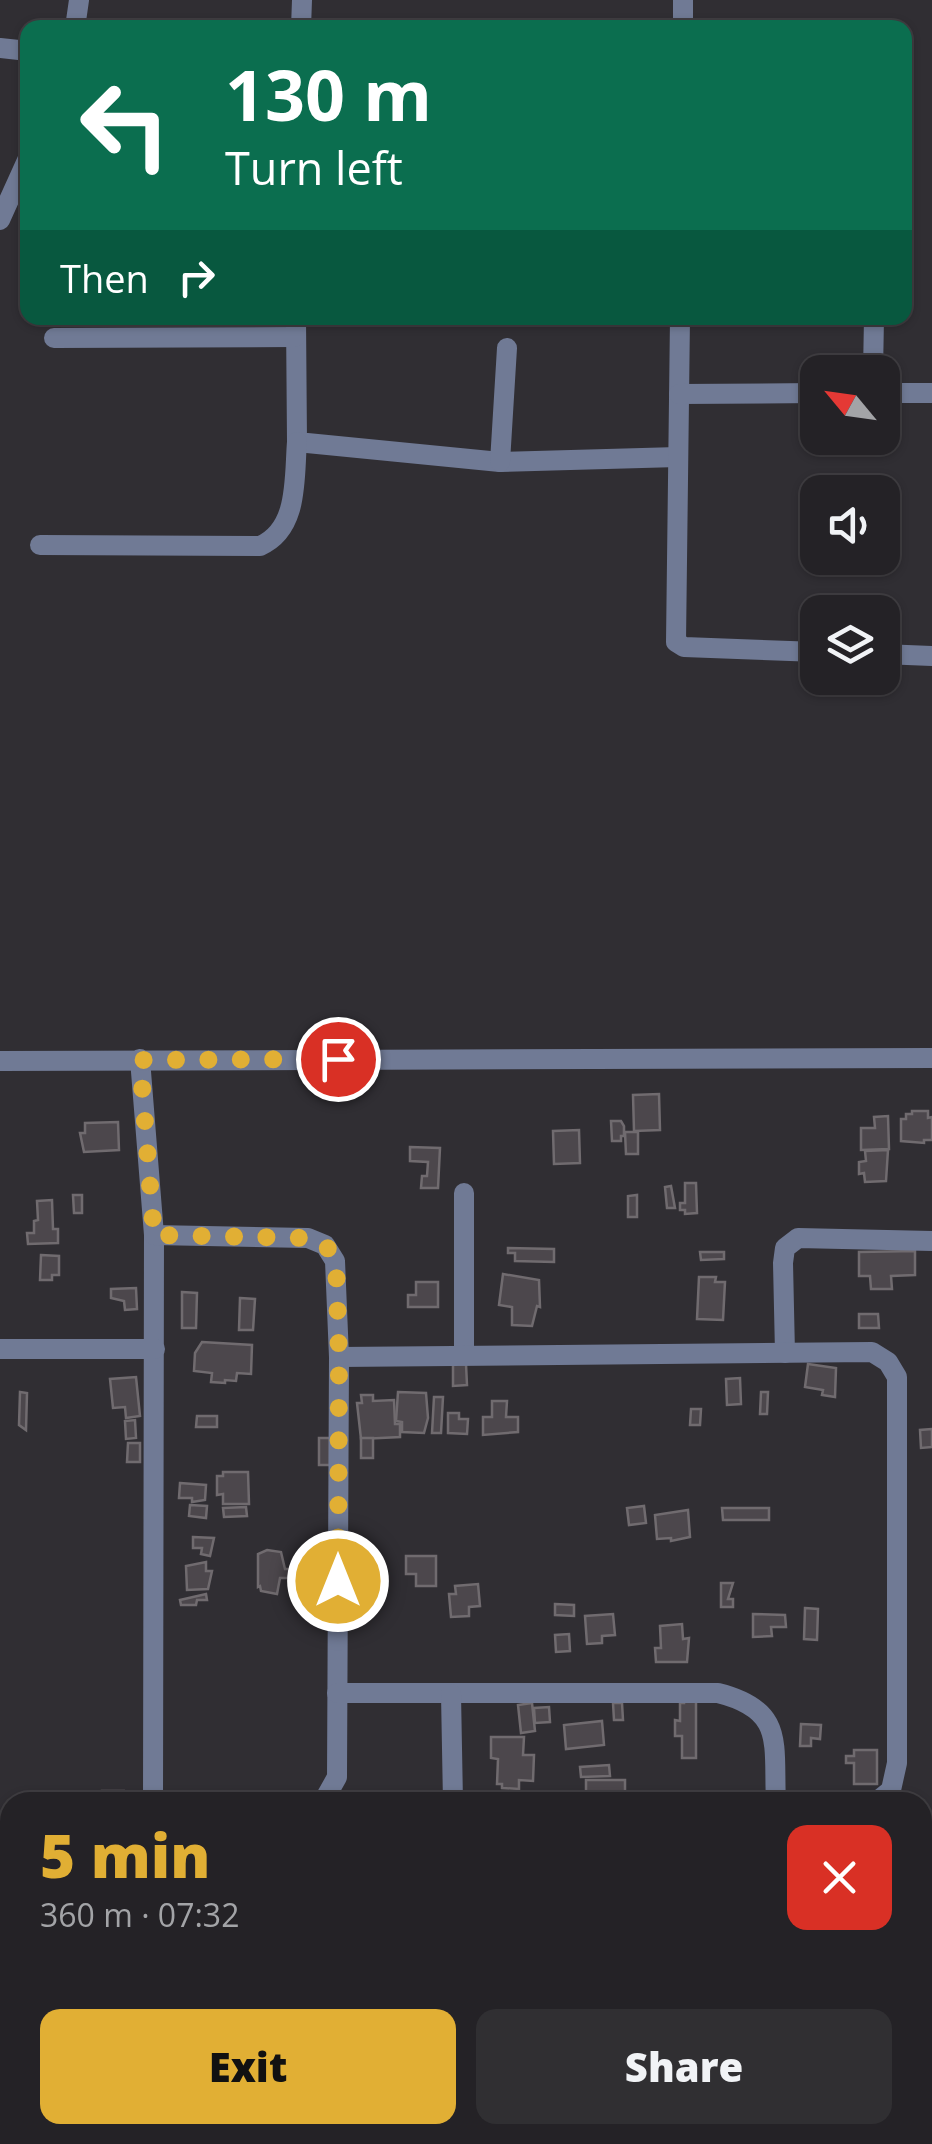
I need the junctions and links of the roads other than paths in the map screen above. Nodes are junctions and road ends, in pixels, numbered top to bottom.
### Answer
1 (20, 176) edge
2 (0, 220) edge
3 (680, 325) edge
4 (874, 325) edge
5 (296, 327) edge
6 (54, 338) dead end
7 (507, 348) dead end
8 (873, 355) edge
9 (900, 393) edge
10 (932, 393) edge
11 (679, 394) junction
12 (800, 394) edge
13 (297, 442) junction
14 (678, 458) junction
15 (500, 462) junction
16 (40, 545) dead end
17 (800, 651) edge
18 (900, 655) edge
19 (932, 656) edge
20 (932, 1058) edge
21 (140, 1060) junction
22 (0, 1062) edge
23 (464, 1193) dead end
24 (154, 1235) junction
25 (932, 1241) edge
26 (0, 1349) edge
27 (155, 1349) junction
28 (786, 1353) junction
29 (339, 1356) junction
30 (464, 1356) junction
31 (337, 1693) junction
32 (451, 1694) junction
33 (153, 1792) edge
34 (329, 1792) edge
35 (453, 1792) edge
36 (775, 1792) edge
37 (888, 1792) edge

1 - 2 street
3 - 11 street
4 - 8 street
5 - 6 street
5 - 13 street
7 - 15 street
9 - 10 street
11 - 12 street
11 - 14 street
13 - 15 street
13 - 16 street
14 - 15 street
14 - 17 street
18 - 19 street
20 - 21 street
21 - 22 street
21 - 24 street
23 - 30 street
24 - 27 street
24 - 29 street
25 - 28 street
26 - 27 street
27 - 33 street
28 - 30 street
28 - 37 street
29 - 30 street
29 - 31 street
31 - 32 street
31 - 34 street
32 - 35 street
32 - 36 street

